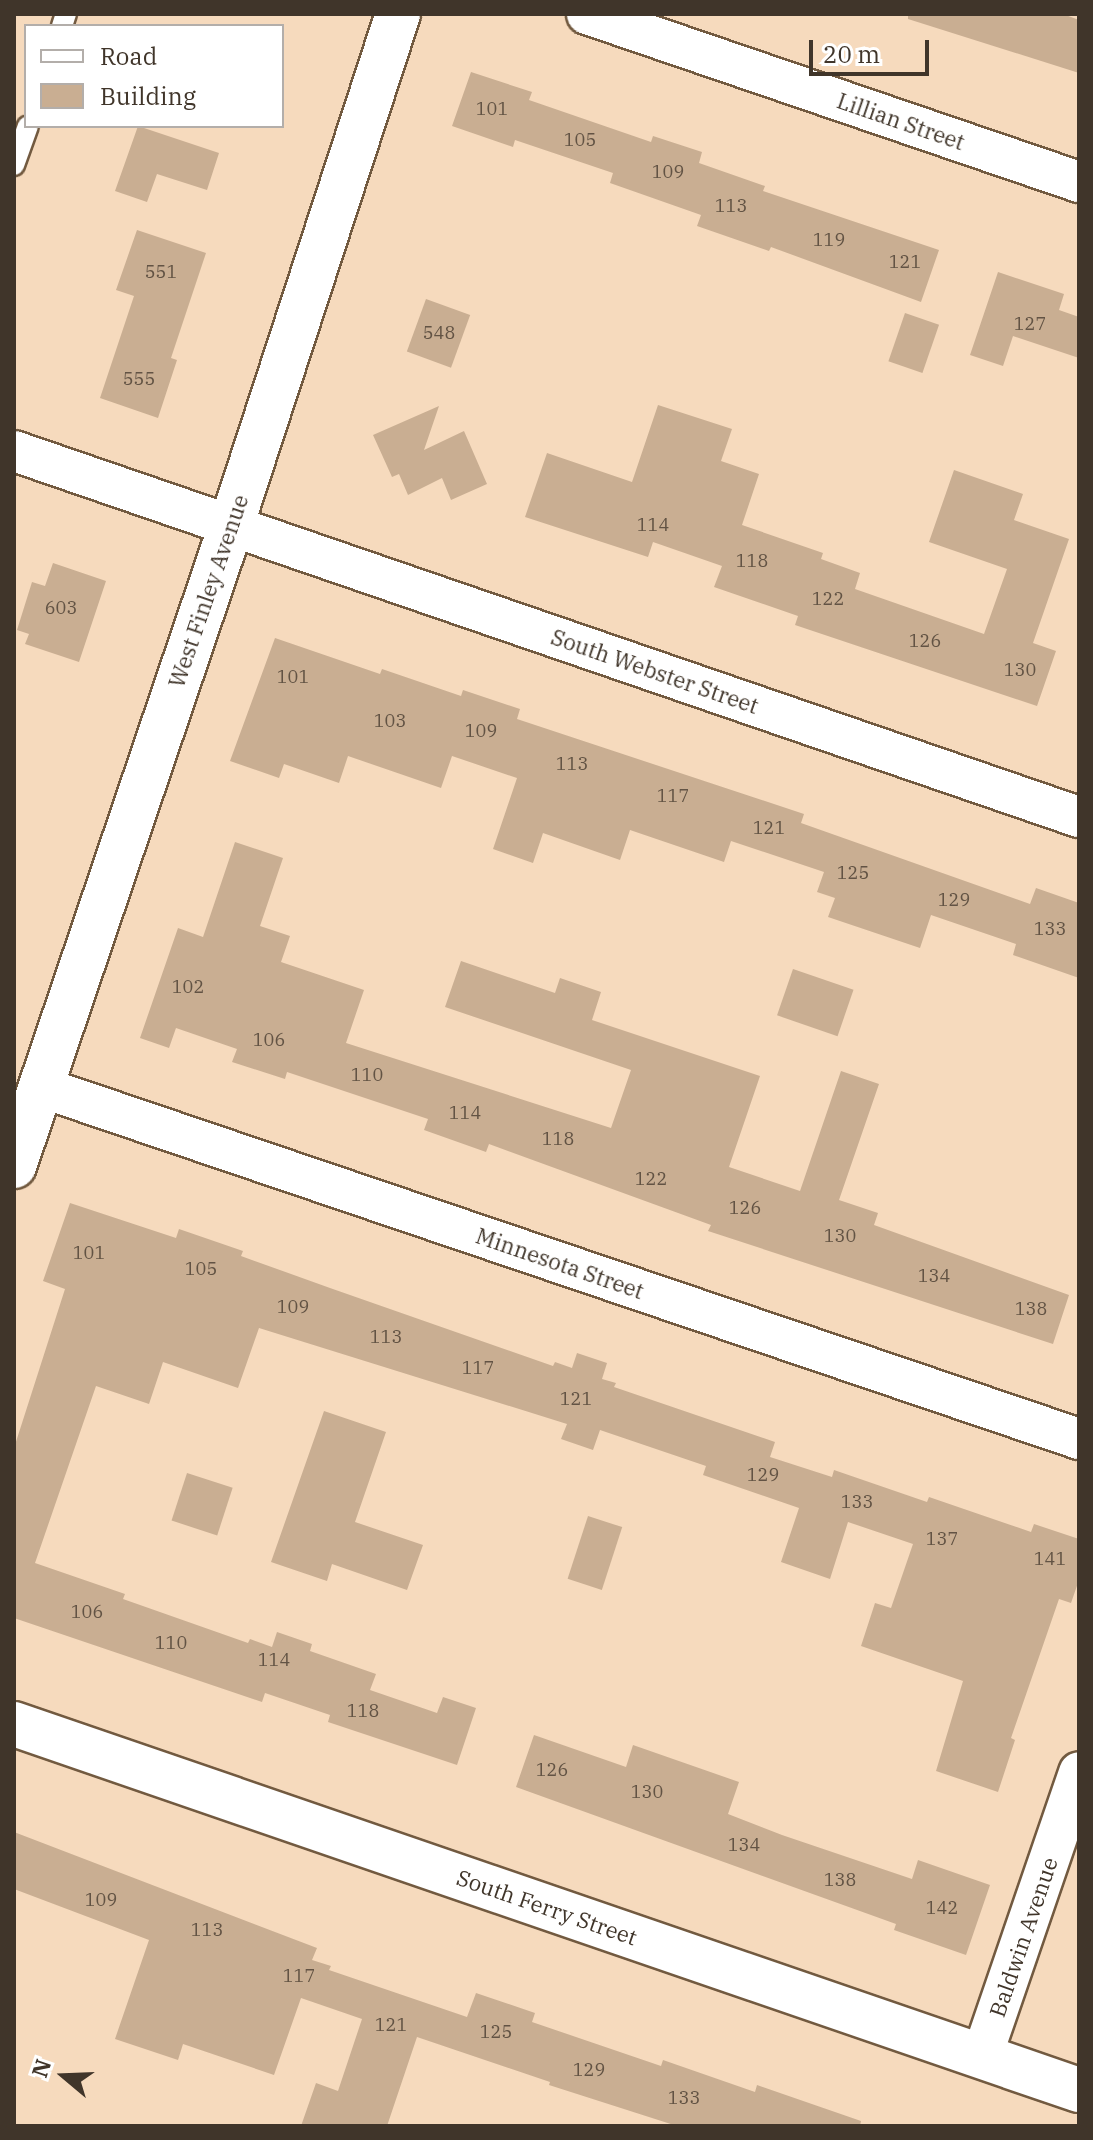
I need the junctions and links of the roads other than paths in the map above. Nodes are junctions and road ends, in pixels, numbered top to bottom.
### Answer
1 (398, 14) edge
2 (587, 14) edge
3 (27, 128) edge
4 (14, 165) edge
5 (1079, 182) edge
6 (14, 451) edge
7 (231, 526) junction
8 (1079, 817) edge
9 (41, 1087) junction
10 (14, 1166) edge
11 (1079, 1439) edge
12 (14, 1724) edge
13 (1079, 1772) edge
14 (982, 2056) junction
15 (1079, 2090) edge

1 - 7 main road, West Finley Avenue
2 - 5 street, Lillian Street
3 - 4 lane
6 - 7 street, South Webster Street
7 - 8 street, South Webster Street
7 - 9 main road, West Finley Avenue
9 - 10 main road, West Finley Avenue
9 - 11 street, Minnesota Street
12 - 14 main road, South Ferry Street
13 - 14 street, Baldwin Avenue
14 - 15 main road, South Ferry Street

